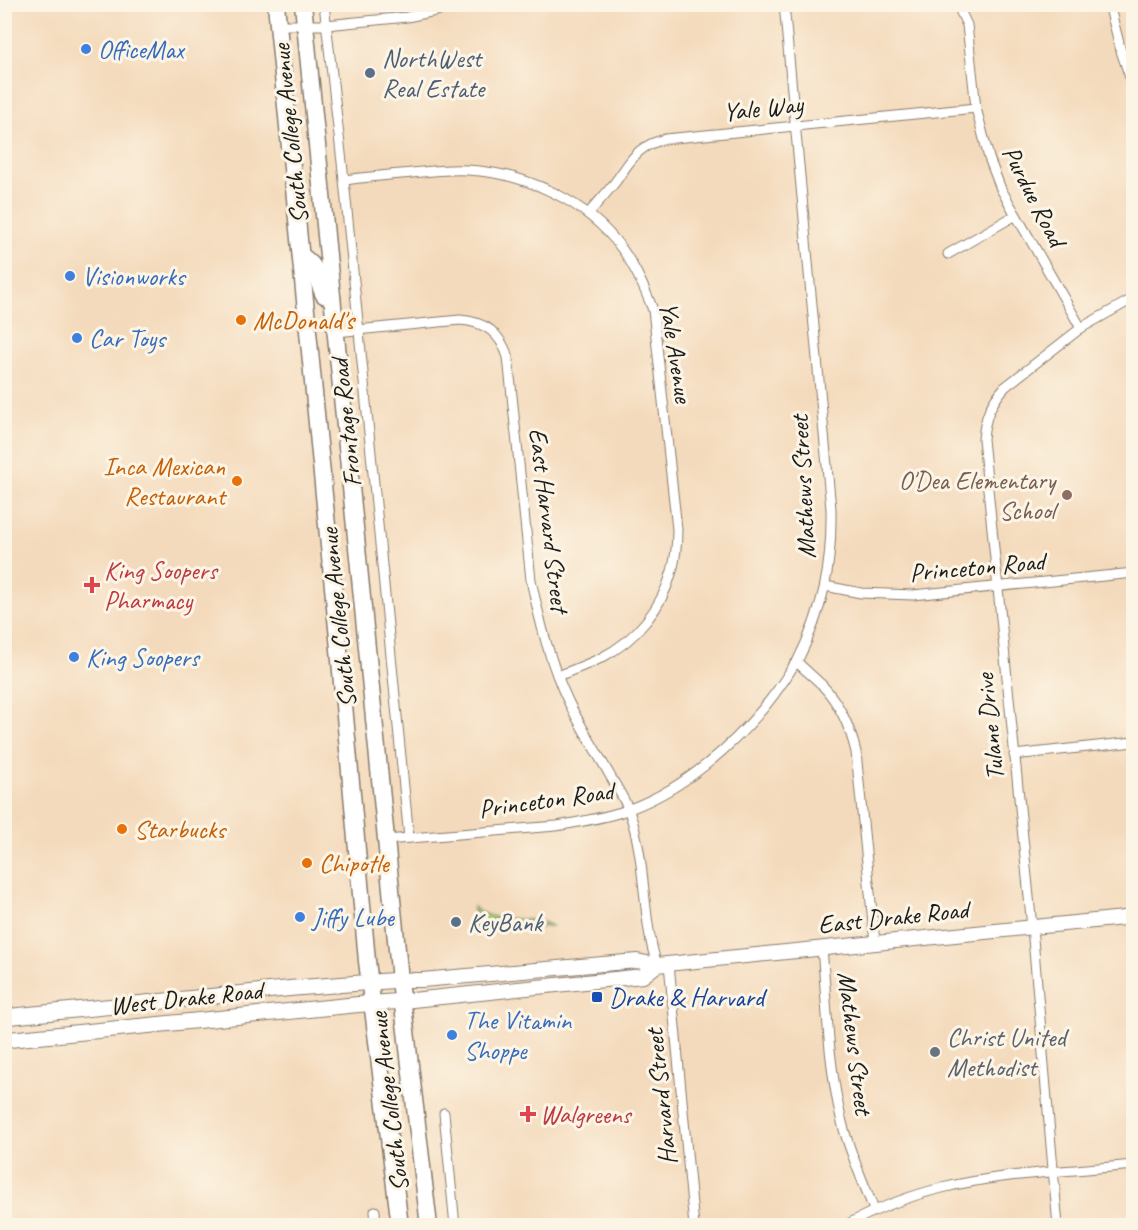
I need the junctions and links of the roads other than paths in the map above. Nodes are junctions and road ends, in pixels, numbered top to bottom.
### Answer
1 (303, 4) edge
2 (324, 4) edge
3 (460, 4) edge
4 (784, 4) edge
5 (957, 4) edge
6 (1109, 4) edge
7 (276, 5) edge
8 (305, 24) junction
9 (278, 25) junction
10 (326, 25) junction
11 (1131, 75) edge
12 (1134, 89) edge
13 (976, 108) junction
14 (795, 126) junction
15 (344, 180) junction
16 (588, 214) junction
17 (1016, 215) junction
18 (948, 254) dead end
19 (301, 256) junction
20 (1134, 297) edge
21 (332, 298) junction
22 (1081, 328) junction
23 (358, 330) junction
24 (336, 332) junction
25 (1134, 573) edge
26 (825, 586) junction
27 (998, 587) junction
28 (797, 662) junction
29 (558, 676) junction
30 (1134, 742) edge
31 (1014, 755) junction
32 (629, 809) junction
33 (409, 838) junction
34 (386, 840) junction
35 (1134, 917) edge
36 (1032, 927) junction
37 (875, 943) junction
38 (822, 948) junction
39 (663, 964) junction
40 (400, 981) junction
41 (370, 982) junction
42 (228, 996) junction
43 (403, 1001) junction
44 (164, 1002) junction
45 (373, 1003) junction
46 (4, 1017) edge
47 (168, 1023) junction
48 (80, 1033) junction
49 (4, 1040) edge
50 (444, 1113) dead end
51 (1134, 1165) edge
52 (1053, 1172) junction
53 (874, 1210) junction
54 (375, 1211) dead end
55 (401, 1224) edge
56 (376, 1226) edge
57 (429, 1226) edge
58 (455, 1226) edge
59 (694, 1226) edge
60 (844, 1226) edge
61 (1058, 1226) edge

1 - 8 highway, South College Avenue
2 - 10 street, Frontage Road
3 - 10 street
4 - 14 street, Mathews Street
5 - 13 street, Purdue Road
6 - 11 street
7 - 9 highway, South College Avenue
8 - 9 street
8 - 10 street
8 - 21 highway, South College Avenue
9 - 19 highway, South College Avenue
10 - 15 street, Frontage Road
11 - 12 street
13 - 14 street, Yale Way
13 - 17 street, Purdue Road
14 - 16 street, Yale Way
14 - 26 street, Mathews Street
15 - 16 street, Yale Avenue
15 - 23 street, Frontage Road
16 - 29 street, Yale Avenue
17 - 18 street
17 - 22 street, Purdue Road
19 - 21 highway
19 - 41 highway, South College Avenue
20 - 22 street, Tulane Drive
21 - 24 highway, South College Avenue
22 - 27 street, Tulane Drive
23 - 24 street, East Harvard Street
23 - 29 street, East Harvard Street
23 - 33 street, Frontage Road
24 - 34 highway, South College Avenue
25 - 27 street, Princeton Road
26 - 27 street, Princeton Road
26 - 28 street, Mathews Street
27 - 31 street, Tulane Drive
28 - 32 street, Princeton Road
28 - 37 street, Mathews Street
29 - 32 street, East Harvard Street
30 - 31 street
31 - 36 street, Tulane Drive
32 - 33 street, Princeton Road
32 - 39 street, East Harvard Street
33 - 34 street, Princeton Road
34 - 40 highway, South College Avenue
35 - 36 main road, East Drake Road
36 - 37 main road, East Drake Road
36 - 52 street, Tulane Drive
37 - 38 main road, East Drake Road
38 - 39 main road, East Drake Road
38 - 53 street, Mathews Street
39 - 40 main road, East Drake Road
39 - 43 main road, East Drake Road
39 - 59 street, Harvard Street
40 - 41 main road, East Drake Road
40 - 43 highway, South College Avenue
41 - 42 main road, West Drake Road
41 - 45 highway, South College Avenue
42 - 44 main road, West Drake Road
42 - 47 main road
43 - 45 main road, East Drake Road
43 - 57 highway, South College Avenue
44 - 46 main road, West Drake Road
44 - 48 main road
45 - 47 main road, West Drake Road
45 - 55 highway, South College Avenue
47 - 48 main road, West Drake Road
48 - 49 main road, West Drake Road
50 - 58 street
51 - 52 street
52 - 53 street
52 - 61 street, Tulane Drive
53 - 60 street
54 - 56 street

